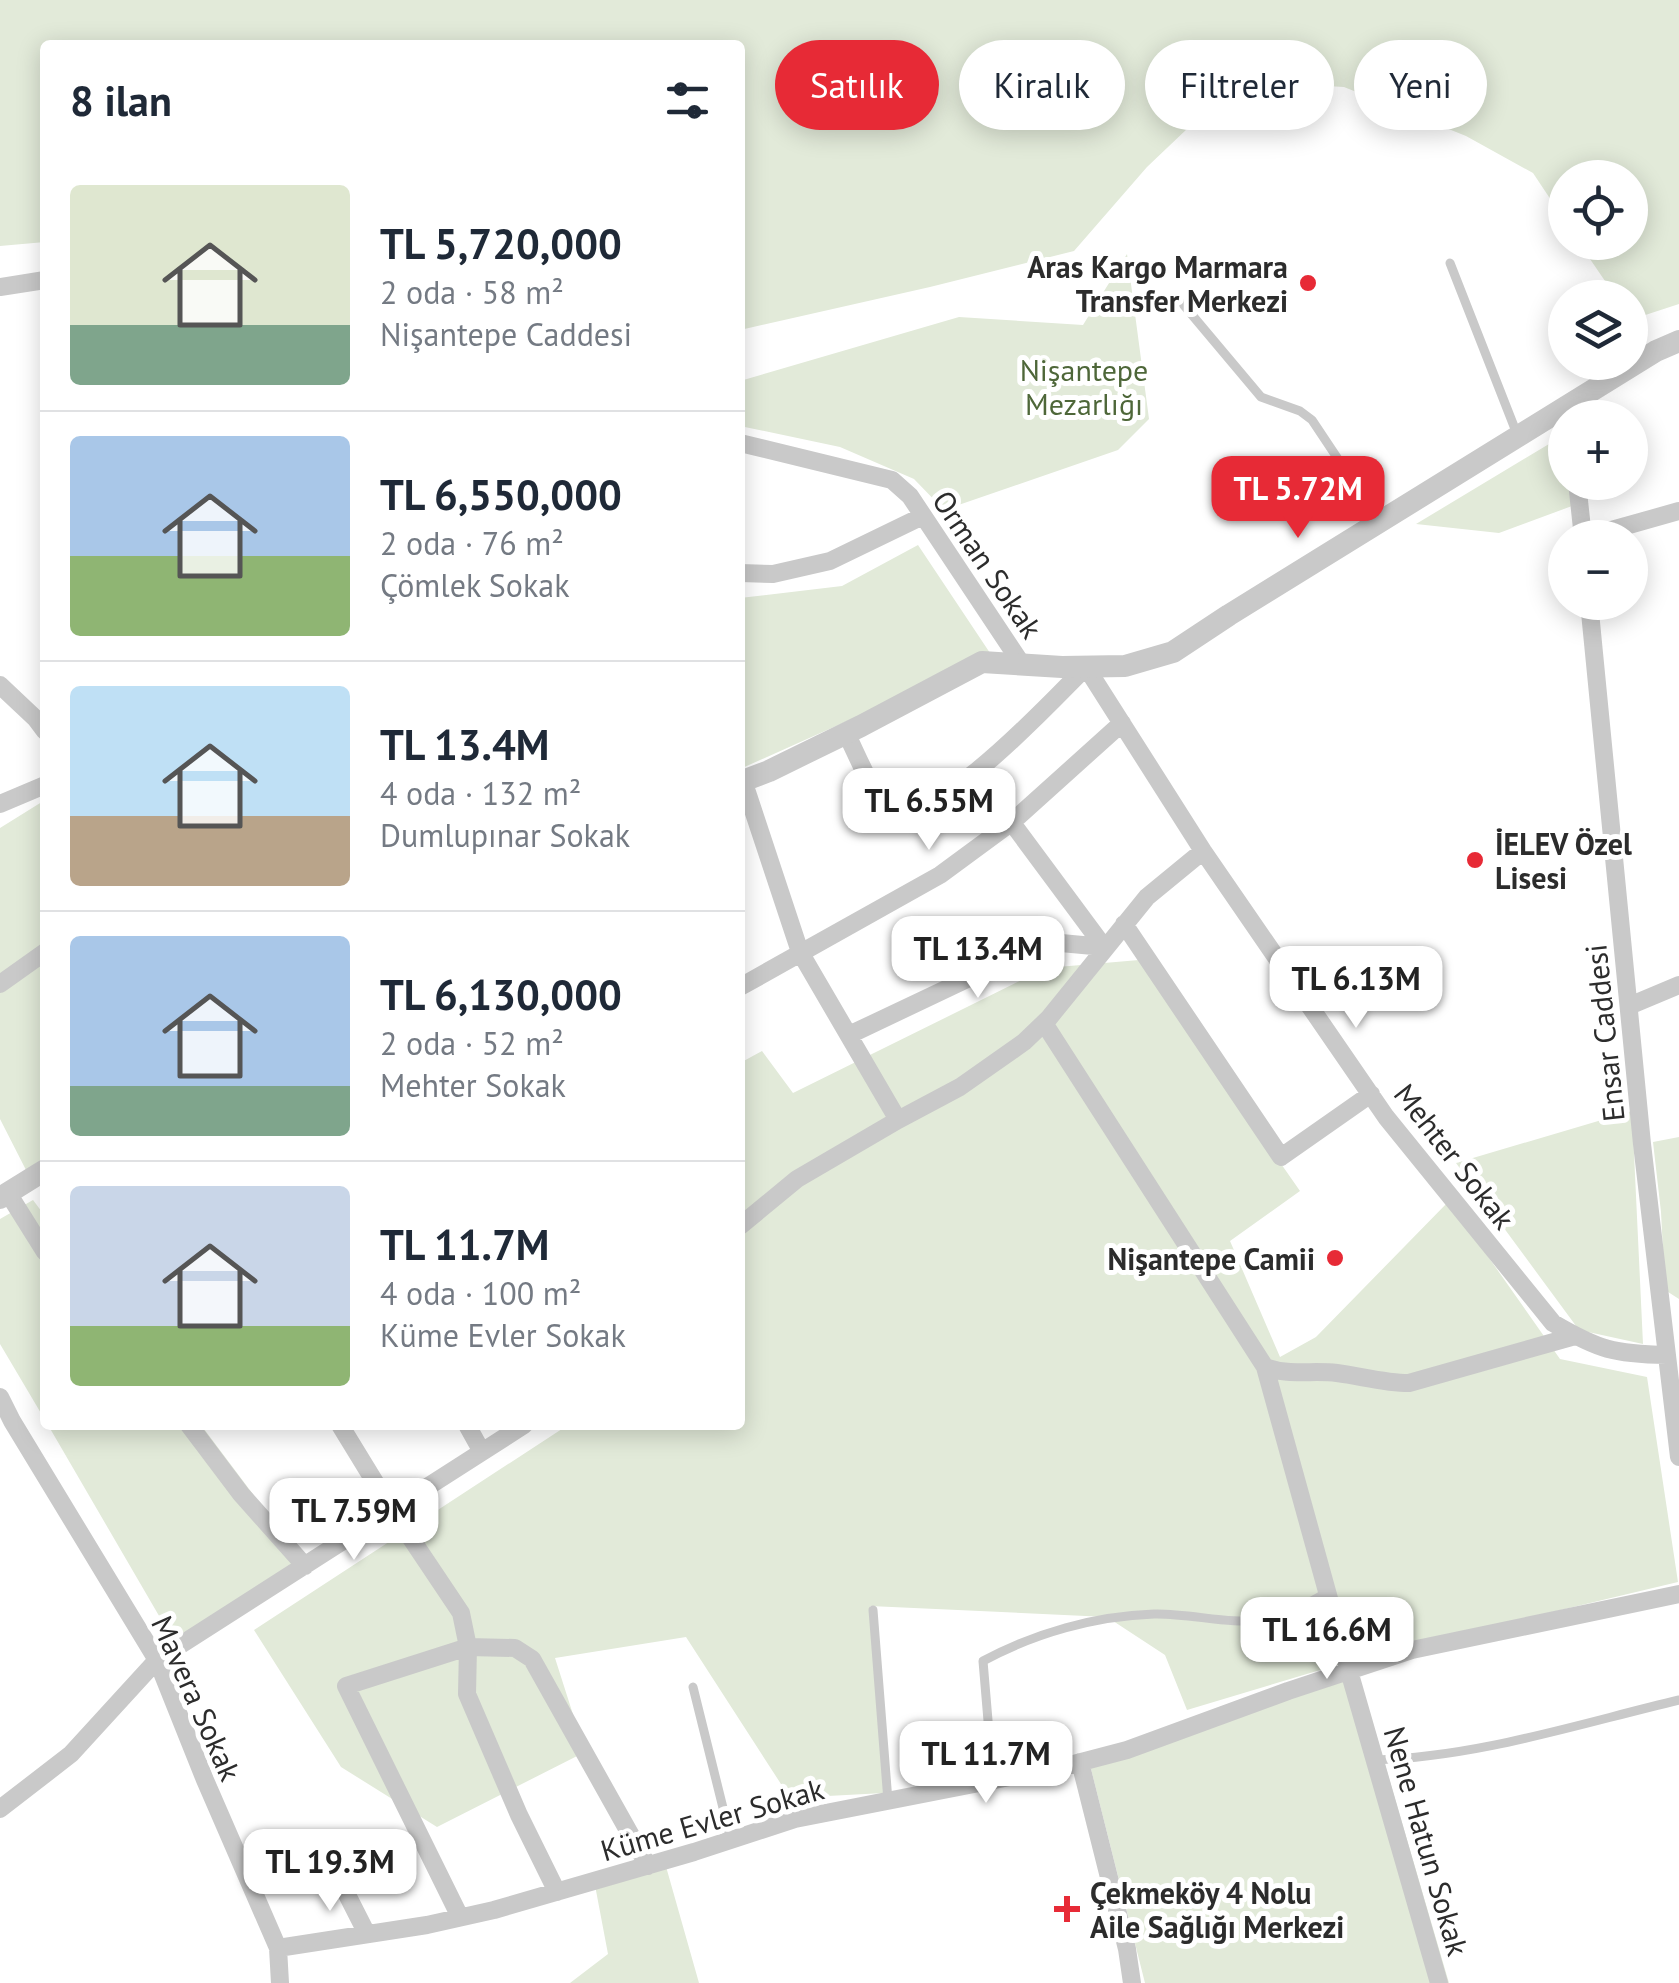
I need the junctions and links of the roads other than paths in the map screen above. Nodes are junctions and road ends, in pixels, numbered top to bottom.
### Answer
1 (1450, 263) dead end
2 (40, 281) edge
3 (0, 287) edge
4 (1182, 303) dead end
5 (1679, 341) edge
6 (1586, 400) edge
7 (1548, 422) edge
8 (1518, 436) junction
9 (745, 444) edge
10 (1679, 511) edge
11 (923, 516) junction
12 (1647, 520) edge
13 (1380, 522) junction
14 (745, 573) edge
15 (1591, 620) edge
16 (1021, 663) junction
17 (1086, 667) junction
18 (0, 685) edge
19 (1122, 722) junction
20 (40, 725) edge
21 (846, 733) junction
22 (976, 774) junction
23 (745, 780) edge
24 (40, 786) edge
25 (745, 790) edge
26 (0, 804) edge
27 (1012, 822) junction
28 (1203, 851) junction
29 (1124, 924) junction
30 (1104, 947) junction
31 (800, 952) junction
32 (40, 956) edge
33 (0, 984) edge
34 (745, 984) edge
35 (1679, 985) edge
36 (1629, 1006) junction
37 (1044, 1023) junction
38 (849, 1036) junction
39 (1371, 1094) junction
40 (898, 1120) junction
41 (40, 1173) edge
42 (4, 1195) edge
43 (745, 1221) edge
44 (40, 1245) edge
45 (1670, 1310) edge
46 (1575, 1336) junction
47 (1667, 1354) junction
48 (1265, 1367) junction
49 (0, 1397) edge
50 (193, 1430) edge
51 (343, 1430) edge
52 (471, 1430) edge
53 (516, 1430) edge
54 (482, 1452) junction
55 (1679, 1457) edge
56 (392, 1510) junction
57 (305, 1566) junction
58 (1327, 1592) junction
59 (1679, 1594) edge
60 (873, 1610) dead end
61 (468, 1647) junction
62 (158, 1660) junction
63 (1348, 1671) junction
64 (693, 1687) dead end
65 (1679, 1700) edge
66 (1374, 1760) junction
67 (1080, 1762) junction
68 (992, 1780) junction
69 (888, 1801) junction
70 (0, 1809) edge
71 (732, 1840) junction
72 (648, 1866) junction
73 (334, 1871) dead end
74 (557, 1892) junction
75 (460, 1918) junction
76 (367, 1934) junction
77 (278, 1948) junction
78 (280, 1983) edge
79 (1132, 1983) edge
80 (1439, 1983) edge

1 - 8 lane
2 - 3 street
4 - 13 lane
5 - 6 street
7 - 8 street
8 - 13 street
9 - 11 street, Orman Sokak
10 - 12 street
11 - 14 street
11 - 16 street, Orman Sokak
13 - 17 street
15 - 36 street, Ensar Caddesi
16 - 17 street
16 - 21 street
17 - 19 street, Mehter Sokak
17 - 22 street
18 - 20 street
19 - 27 street
19 - 28 street, Mehter Sokak
21 - 22 street
21 - 23 street
22 - 27 street
24 - 26 street
25 - 31 street
27 - 30 street
27 - 31 street
28 - 29 street
28 - 39 street, Mehter Sokak
29 - 30 street
29 - 39 street
30 - 37 street
30 - 38 street
31 - 34 street
31 - 38 street
32 - 33 street
35 - 36 street
36 - 45 street, Ensar Caddesi
37 - 40 street
37 - 48 street, Nene Hatun Sokak
38 - 40 street
39 - 46 street, Mehter Sokak
40 - 43 street
41 - 42 street
42 - 44 street
45 - 47 street, Ensar Caddesi
46 - 47 street, Mehter Sokak
46 - 48 street
47 - 55 street, Ensar Caddesi
48 - 58 street, Nene Hatun Sokak
49 - 62 street, Mavera Sokak
50 - 57 street
51 - 56 street
52 - 54 street
53 - 54 street
54 - 56 street
56 - 57 street
56 - 61 street
57 - 62 street
58 - 63 street, Nene Hatun Sokak
58 - 68 lane
59 - 63 street, Küme Evler Sokak
60 - 69 lane
61 - 72 street
61 - 74 street
61 - 75 street
62 - 70 street
62 - 77 street, Mavera Sokak
63 - 66 street, Nene Hatun Sokak
63 - 67 street, Küme Evler Sokak
64 - 71 lane
65 - 66 lane
66 - 80 street, Nene Hatun Sokak
67 - 68 street, Küme Evler Sokak
67 - 79 street
68 - 69 street, Küme Evler Sokak
69 - 71 street, Küme Evler Sokak
71 - 72 street, Küme Evler Sokak
72 - 74 street, Küme Evler Sokak
73 - 76 street
74 - 75 street, Küme Evler Sokak
75 - 76 street, Küme Evler Sokak
76 - 77 street, Küme Evler Sokak
77 - 78 street, Mavera Sokak

